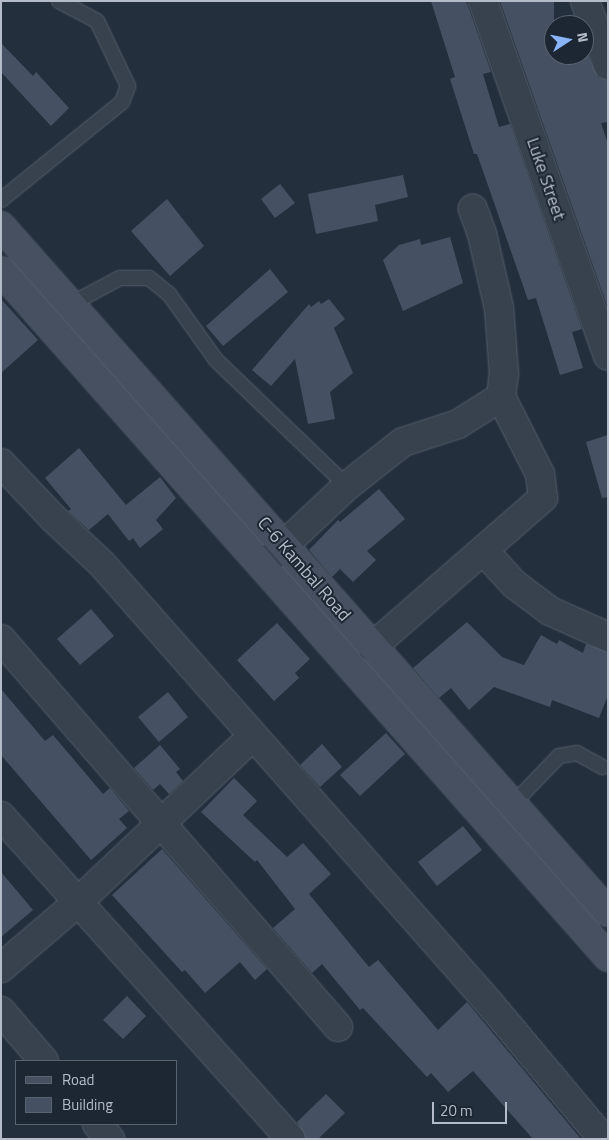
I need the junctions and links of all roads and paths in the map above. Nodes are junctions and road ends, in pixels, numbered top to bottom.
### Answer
1 (59, 1) edge
2 (483, 1) edge
3 (585, 1) edge
4 (608, 65) edge
5 (1, 200) edge
6 (473, 209) dead end
7 (1, 226) edge
8 (1, 271) edge
9 (71, 304) junction
10 (608, 356) edge
11 (501, 397) junction
12 (1, 463) edge
13 (347, 486) junction
14 (284, 546) junction
15 (484, 551) junction
16 (262, 566) junction
17 (608, 636) edge
18 (1, 639) edge
19 (372, 647) junction
20 (252, 737) junction
21 (602, 767) dead end
22 (513, 804) junction
23 (1, 816) edge
24 (160, 825) junction
25 (78, 902) junction
26 (608, 912) edge
27 (608, 957) edge
28 (1, 968) edge
29 (1, 1011) edge
30 (338, 1027) dead end
31 (43, 1060) edge
32 (98, 1125) edge
33 (110, 1139) edge
34 (291, 1139) edge
35 (603, 1139) edge

1 - 5 lane
2 - 10 street, Luke Street
3 - 4 street
6 - 11 street
7 - 9 main road, C-6 Kambal Road
8 - 16 main road, C-6 Kambal Road
9 - 13 lane
9 - 14 main road, C-6 Kambal Road
11 - 13 street
11 - 15 street
12 - 20 street
13 - 14 street
14 - 16 street
14 - 19 main road, C-6 Kambal Road
15 - 17 street
15 - 19 street
16 - 27 main road, C-6 Kambal Road
18 - 24 street
19 - 22 main road, C-6 Kambal Road
20 - 24 street
20 - 35 street
21 - 22 lane
22 - 26 main road, C-6 Kambal Road
23 - 25 street
24 - 25 street
24 - 30 street
25 - 28 street
25 - 34 street
29 - 31 street
32 - 33 street

